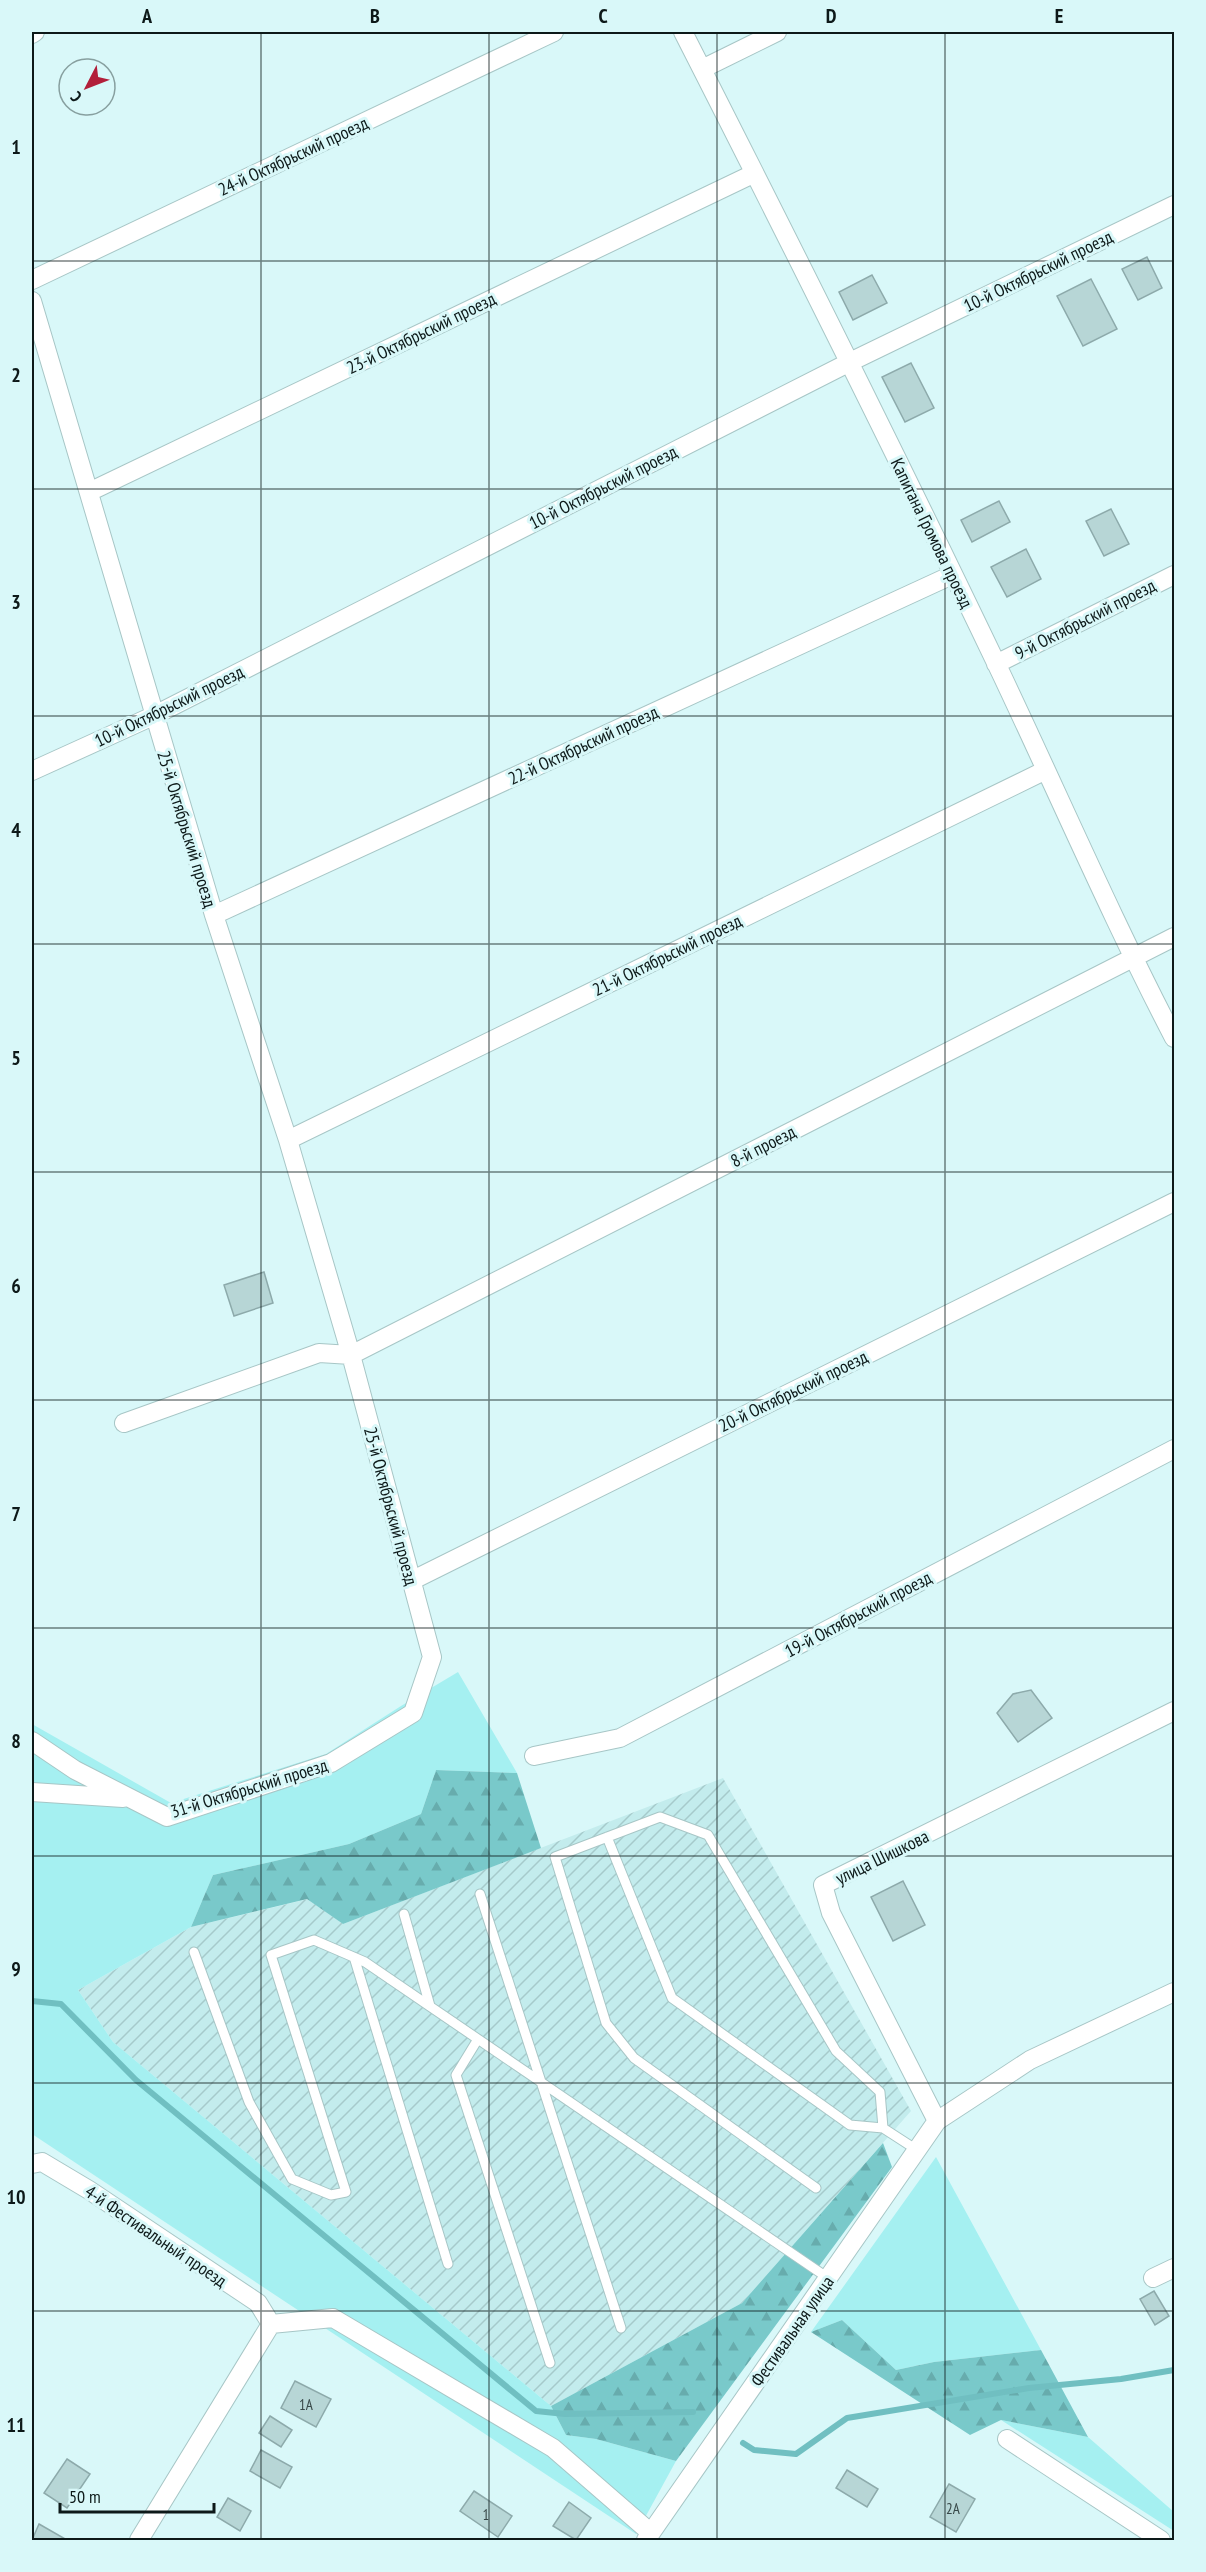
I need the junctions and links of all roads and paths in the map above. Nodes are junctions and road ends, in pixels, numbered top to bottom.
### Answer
1 (554, 32) edge
2 (683, 32) edge
3 (777, 32) edge
4 (702, 69) junction
5 (753, 174) junction
6 (1174, 205) edge
7 (32, 280) edge
8 (32, 301) edge
9 (850, 362) junction
10 (88, 492) junction
11 (952, 575) junction
12 (1174, 575) edge
13 (996, 664) junction
14 (153, 716) junction
15 (1046, 770) junction
16 (32, 771) edge
17 (214, 915) junction
18 (1174, 937) edge
19 (1132, 958) junction
20 (1174, 1038) edge
21 (288, 1140) junction
22 (1174, 1202) edge
23 (351, 1355) junction
24 (124, 1423) dead end
25 (1174, 1449) edge
26 (411, 1581) junction
27 (432, 1657) joint
28 (1174, 1711) edge
29 (32, 1741) edge
30 (534, 1756) dead end
31 (32, 1792) edge
32 (130, 1798) junction
33 (608, 1837) junction
34 (480, 1894) dead end
35 (404, 1914) dead end
36 (194, 1952) dead end
37 (354, 1957) junction
38 (1174, 1992) edge
39 (430, 2006) junction
40 (478, 2039) junction
41 (541, 2082) junction
42 (937, 2121) junction
43 (883, 2128) junction
44 (917, 2150) junction
45 (32, 2164) edge
46 (816, 2188) dead end
47 (448, 2264) dead end
48 (1174, 2268) edge
49 (828, 2278) junction
50 (1153, 2278) dead end
51 (271, 2324) junction
52 (621, 2328) dead end
53 (550, 2363) dead end
54 (1007, 2439) dead end
55 (649, 2537) edge
56 (138, 2541) edge
57 (1161, 2541) edge

1 - 7 street, 24-й Октябрьский проезд
2 - 4 street, Капитана Громова проезд
3 - 4 street
4 - 5 street, Капитана Громова проезд
5 - 9 street, Капитана Громова проезд
5 - 10 street, 23-й Октябрьский проезд
6 - 9 street, 10-й Октябрьский проезд
8 - 10 street, 25-й Октябрьский проезд
9 - 11 street, Капитана Громова проезд
9 - 14 street, 10-й Октябрьский проезд
10 - 14 street, 25-й Октябрьский проезд
11 - 13 street, Капитана Громова проезд
11 - 17 street, 22-й Октябрьский проезд
12 - 13 street, 9-й Октябрьский проезд
13 - 15 street, Капитана Громова проезд
14 - 16 street, 10-й Октябрьский проезд
14 - 17 street, 25-й Октябрьский проезд
15 - 19 street, Капитана Громова проезд
15 - 21 street, 21-й Октябрьский проезд
17 - 21 street, 25-й Октябрьский проезд
18 - 19 street, 8-й проезд
19 - 20 street, Капитана Громова проезд
19 - 23 street, 8-й проезд
21 - 23 street, 25-й Октябрьский проезд
22 - 26 street, 20-й Октябрьский проезд
23 - 24 street
23 - 26 street, 25-й Октябрьский проезд
25 - 30 street, 19-й Октябрьский проезд
26 - 27 street, 25-й Октябрьский проезд
27 - 32 street, 31-й Октябрьский проезд
28 - 42 street, улица Шишкова
29 - 32 street, 31-й Октябрьский проезд
31 - 32 street
33 - 43 lane
33 - 43 lane
33 - 46 lane
34 - 41 lane
35 - 39 lane
36 - 37 lane
37 - 39 lane
37 - 47 lane
38 - 42 street
39 - 40 lane
40 - 41 lane
40 - 53 lane
41 - 49 lane
41 - 52 lane
42 - 44 street, Фестивальная улица
43 - 44 lane
44 - 49 street, Фестивальная улица
45 - 51 street, 4-й Фестивальный проезд
48 - 50 street
49 - 55 street, Фестивальная улица
51 - 55 street
51 - 56 street
54 - 57 street

